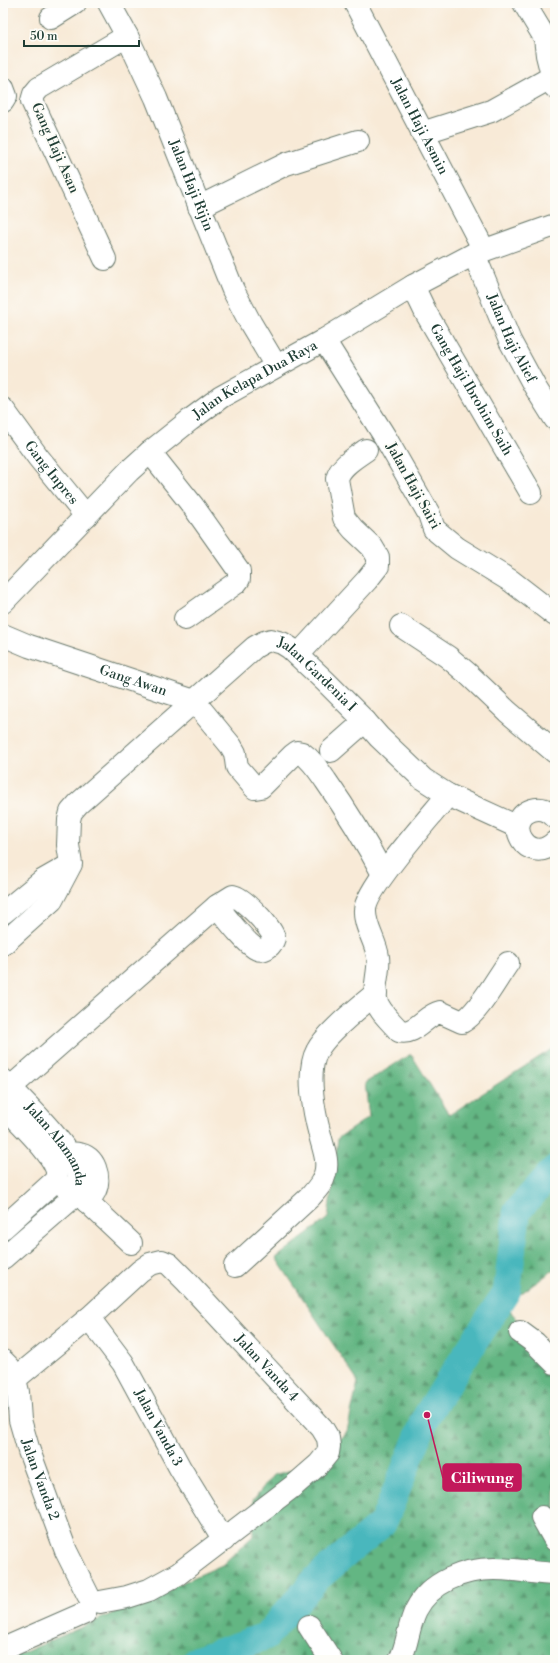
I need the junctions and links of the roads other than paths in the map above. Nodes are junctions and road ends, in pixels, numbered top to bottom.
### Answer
1 (75, 3) edge
2 (109, 3) edge
3 (354, 3) edge
4 (524, 3) edge
5 (51, 18) dead end
6 (127, 36) junction
7 (550, 40) edge
8 (553, 82) edge
9 (3, 88) edge
10 (3, 101) edge
11 (422, 133) junction
12 (358, 141) dead end
13 (199, 207) junction
14 (555, 225) edge
15 (479, 252) junction
16 (105, 259) dead end
17 (413, 286) junction
18 (324, 340) junction
19 (276, 366) junction
20 (3, 409) edge
21 (555, 419) edge
22 (366, 450) dead end
23 (150, 452) junction
24 (531, 493) dead end
25 (86, 516) junction
26 (3, 602) edge
27 (555, 615) edge
28 (184, 619) dead end
29 (401, 626) dead end
30 (3, 635) edge
31 (298, 654) junction
32 (194, 701) junction
33 (365, 721) junction
34 (331, 751) dead end
35 (555, 752) edge
36 (448, 795) junction
37 (553, 810) edge
38 (518, 827) junction
39 (553, 848) edge
40 (71, 864) junction
41 (383, 874) junction
42 (217, 906) dead end
43 (3, 913) edge
44 (3, 944) edge
45 (508, 963) dead end
46 (376, 993) junction
47 (5, 1092) edge
48 (55, 1181) junction
49 (82, 1198) junction
50 (3, 1228) edge
51 (131, 1242) dead end
52 (3, 1258) edge
53 (234, 1266) dead end
54 (89, 1318) junction
55 (520, 1332) dead end
56 (3, 1361) edge
57 (555, 1363) edge
58 (15, 1379) junction
59 (542, 1517) dead end
60 (224, 1540) junction
61 (555, 1540) edge
62 (555, 1574) edge
63 (91, 1603) junction
64 (309, 1626) dead end
65 (3, 1649) edge
66 (331, 1660) edge
67 (400, 1660) edge

1 - 5 street
2 - 6 street, Jalan Haji Rijin
3 - 11 street, Jalan Haji Asmin
4 - 7 street
6 - 13 street, Jalan Haji Rijin
6 - 16 street, Gang Haji Asan
7 - 8 street
8 - 11 street
9 - 10 street
11 - 15 street, Jalan Haji Asmin
12 - 13 street
13 - 19 street, Jalan Haji Rijin
14 - 15 street, Jalan Kelapa Dua Raya
15 - 17 street, Jalan Kelapa Dua Raya
15 - 21 street, Jalan Haji Alief
17 - 18 street, Jalan Kelapa Dua Raya
17 - 24 street, Gang Haji Ibrohim Saih
18 - 19 street, Jalan Kelapa Dua Raya
18 - 27 street, Jalan Haji Sairi
19 - 23 street, Jalan Kelapa Dua Raya
20 - 25 street, Gang Inpres
22 - 31 street
23 - 25 street, Jalan Kelapa Dua Raya
23 - 28 street
25 - 26 street, Jalan Kelapa Dua Raya
29 - 35 street
30 - 32 street, Gang Awan
31 - 32 street, Jalan Gardenia I
31 - 33 street, Jalan Gardenia I
32 - 40 street, Jalan Gardenia I
32 - 41 street
33 - 34 street
33 - 36 street, Jalan Gardenia I
36 - 38 street, Jalan Gardenia I
36 - 41 street
37 - 38 street
38 - 39 street
40 - 43 street
40 - 44 street
41 - 46 street
42 - 47 street
45 - 46 street
46 - 53 street
47 - 48 street, Jalan Alamanda
47 - 49 street, Jalan Alamanda
48 - 49 street
48 - 50 street, Jalan Alamanda
49 - 51 street
49 - 52 street, Jalan Alamanda
54 - 58 street, Jalan Vanda 4
54 - 60 street, Jalan Vanda 3
54 - 60 street, Jalan Vanda 4
55 - 57 street
56 - 58 street, Jalan Vanda 2
58 - 63 street, Jalan Vanda 2
59 - 61 street
60 - 63 street, Jalan Vanda 4
62 - 67 street
63 - 65 street, Jalan Vanda 4
64 - 66 street

